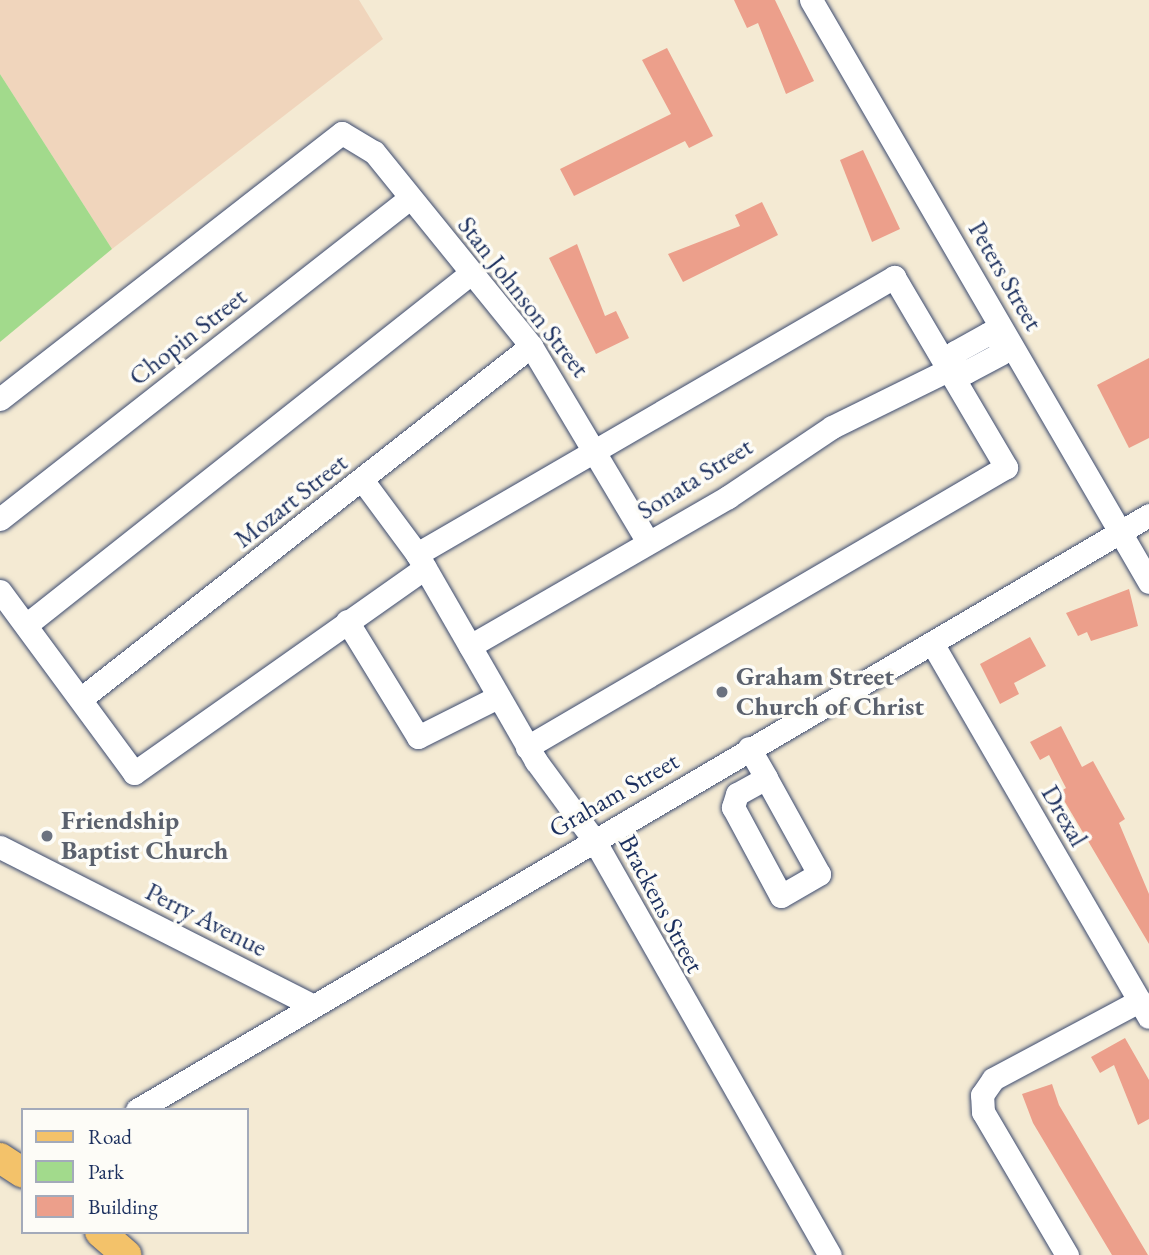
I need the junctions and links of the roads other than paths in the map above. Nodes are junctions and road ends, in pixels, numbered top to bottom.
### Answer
1 (811, 0) edge
2 (410, 198) junction
3 (471, 273) junction
4 (1004, 337) junction
5 (531, 346) junction
6 (952, 368) junction
7 (0, 399) edge
8 (595, 450) junction
9 (363, 481) junction
10 (1149, 515) edge
11 (0, 519) edge
12 (1122, 534) junction
13 (648, 542) junction
14 (421, 561) junction
15 (1149, 582) edge
16 (0, 591) edge
17 (347, 621) junction
18 (26, 625) junction
19 (932, 643) junction
20 (470, 646) junction
21 (83, 697) junction
22 (498, 697) junction
23 (527, 747) junction
24 (749, 748) junction
25 (766, 778) junction
26 (594, 839) junction
27 (0, 847) edge
28 (311, 1005) junction
29 (1144, 1009) edge
30 (140, 1108) edge
31 (0, 1158) edge
32 (21, 1172) edge
33 (102, 1234) edge
34 (126, 1255) edge
35 (830, 1255) edge
36 (1067, 1255) edge

1 - 4 street, Peters Street
2 - 3 street, Stan Johnson Street
2 - 7 street, Stan Johnson Street
2 - 11 street, Chopin Street
3 - 5 street, Stan Johnson Street
3 - 18 street
4 - 6 street, Sonata Street
4 - 12 street, Peters Street
5 - 8 street, Stan Johnson Street
5 - 9 street, Mozart Street
6 - 8 street
6 - 13 street, Sonata Street
6 - 23 street
8 - 13 street, Stan Johnson Street
8 - 14 street
9 - 14 street, Brackens Street
9 - 21 street, Mozart Street
10 - 12 street, Graham Street
12 - 15 street, Peters Street
12 - 19 street, Graham Street
13 - 20 street, Sonata Street
14 - 17 street
14 - 20 street, Brackens Street
16 - 18 street
17 - 21 street
17 - 22 street
18 - 21 street
19 - 24 street, Graham Street
19 - 29 street, Drexal
20 - 22 street, Brackens Street
22 - 23 street, Brackens Street
23 - 26 street, Brackens Street
24 - 25 street
24 - 26 street, Graham Street
25 - 25 street
26 - 28 street, Graham Street
26 - 35 street, Brackens Street
27 - 28 street, Perry Avenue
28 - 30 street, Graham Street
29 - 36 street
31 - 32 main road
33 - 34 main road

